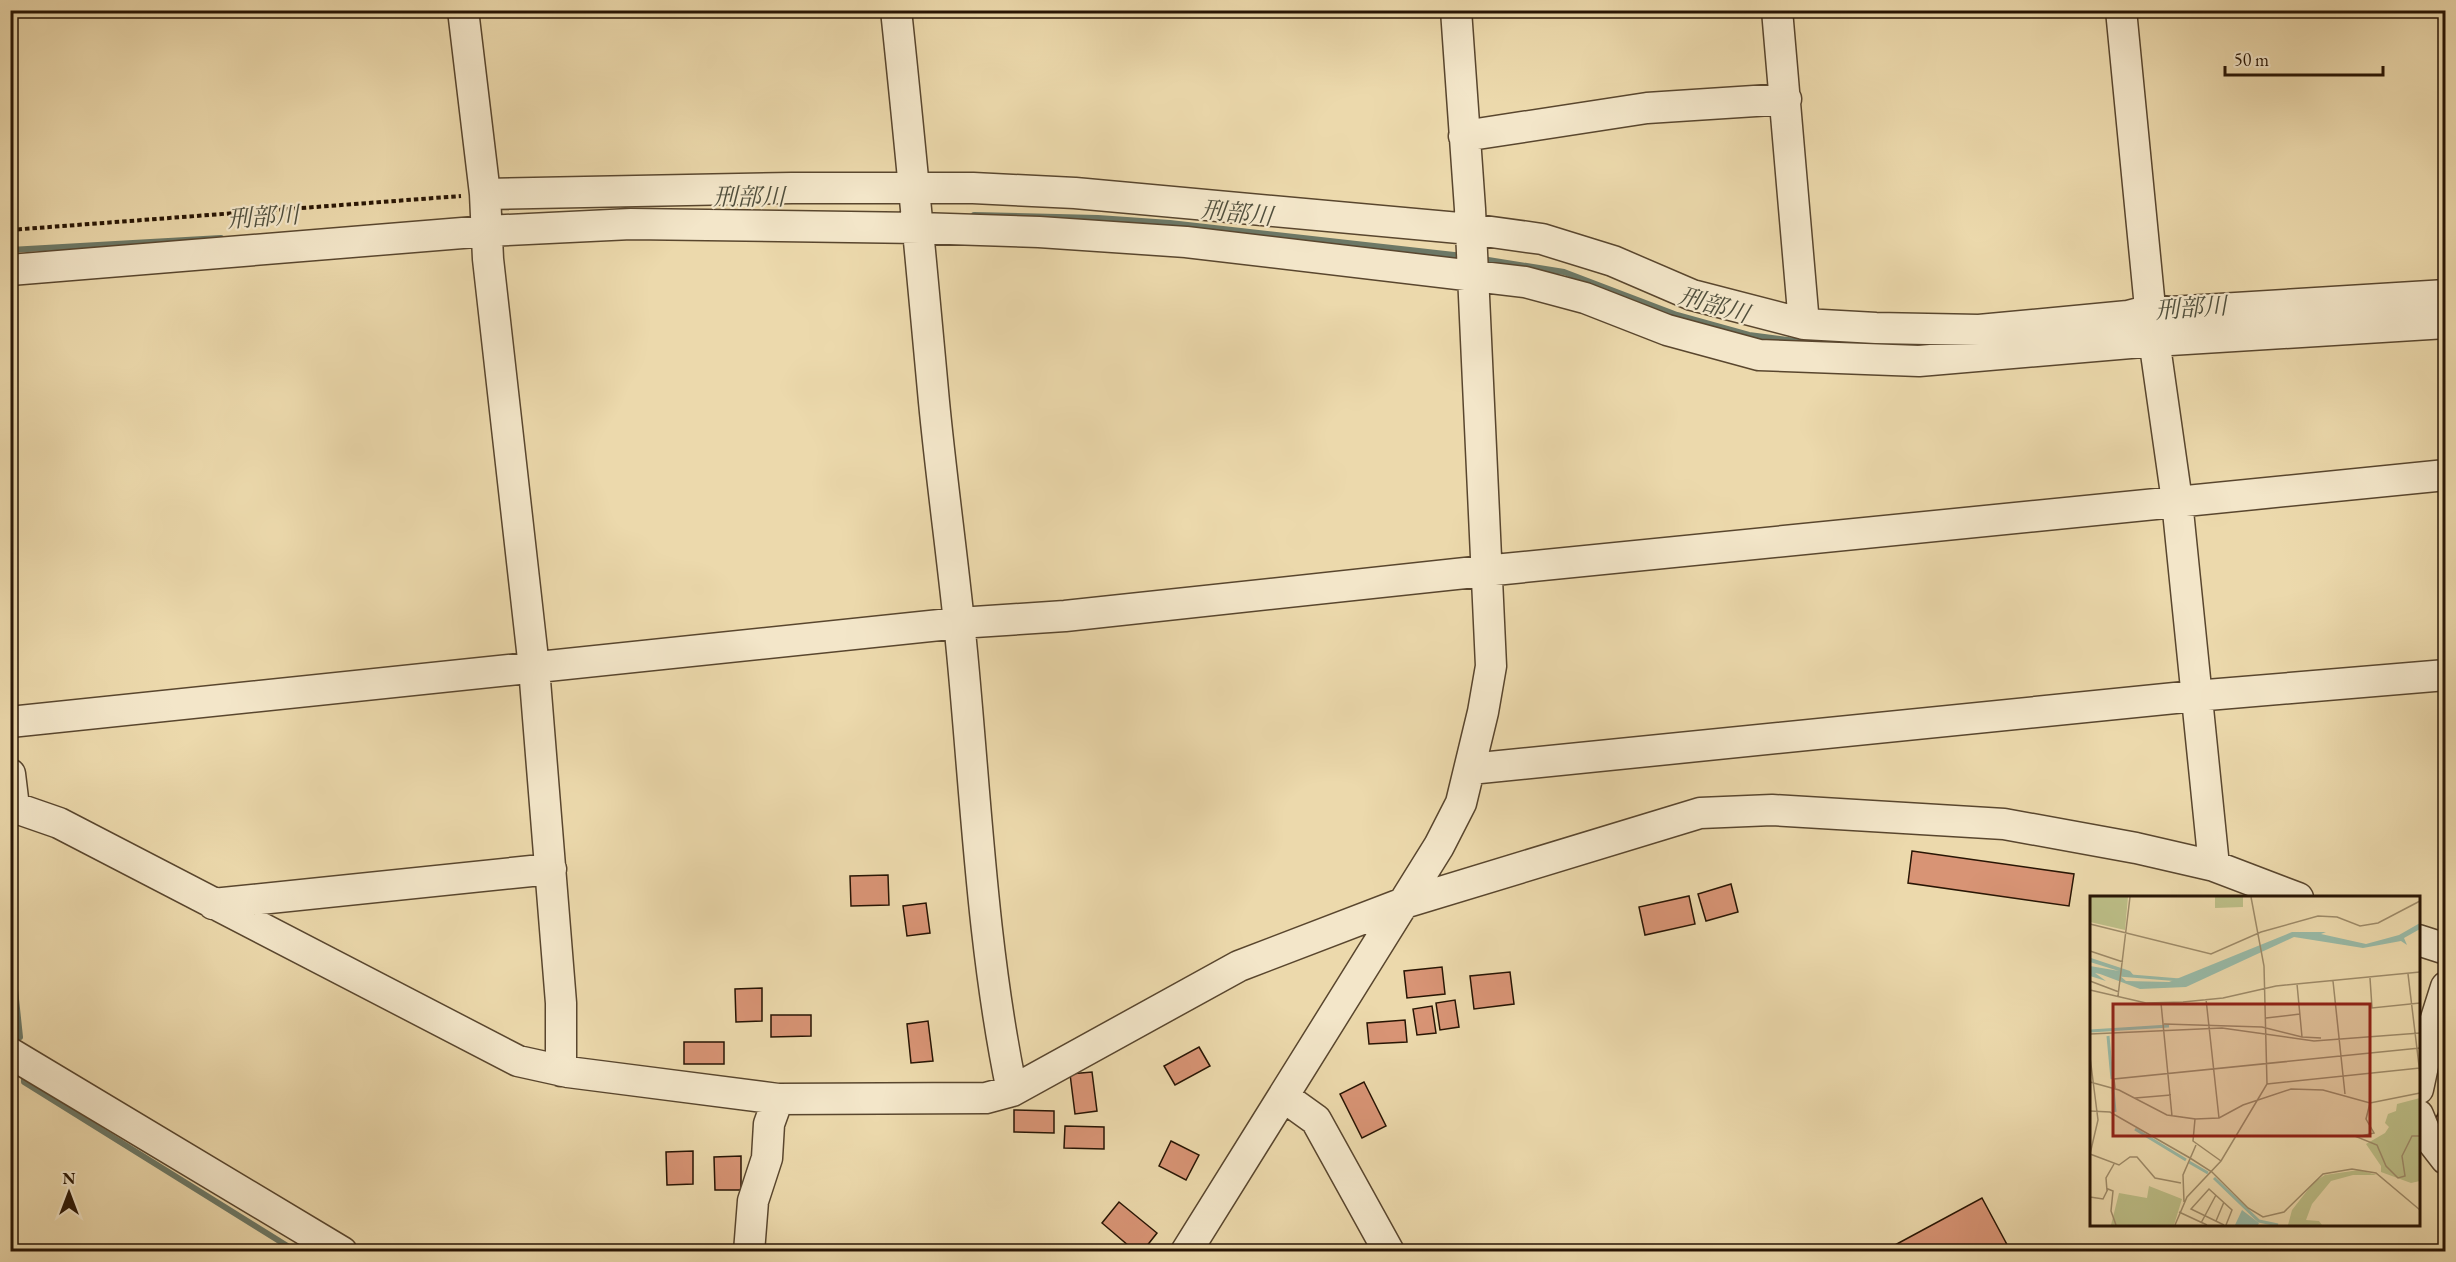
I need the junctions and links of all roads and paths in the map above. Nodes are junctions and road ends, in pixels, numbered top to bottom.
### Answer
1 (463, 10) edge
2 (896, 10) edge
3 (1456, 10) edge
4 (1777, 10) edge
5 (2121, 10) edge
6 (1786, 99) junction
7 (1464, 136) junction
8 (485, 194) junction
9 (917, 209) junction
10 (10, 230) edge
11 (488, 231) junction
12 (1470, 231) junction
13 (10, 270) edge
14 (1471, 272) junction
15 (2445, 295) edge
16 (2445, 322) edge
17 (1804, 324) junction
18 (2152, 325) junction
19 (2445, 475) edge
20 (2177, 501) junction
21 (1485, 571) junction
22 (959, 623) junction
23 (534, 668) junction
24 (2445, 675) edge
25 (2195, 696) junction
26 (10, 722) edge
27 (1470, 769) junction
28 (10, 774) edge
29 (12, 806) edge
30 (2214, 866) junction
31 (551, 869) junction
32 (2295, 896) edge
33 (213, 904) junction
34 (1401, 904) junction
35 (2420, 940) edge
36 (2445, 949) edge
37 (2445, 987) edge
38 (10, 1053) edge
39 (561, 1071) junction
40 (2420, 1080) edge
41 (1012, 1091) junction
42 (1284, 1097) junction
43 (778, 1099) junction
44 (2420, 1120) edge
45 (2445, 1159) edge
46 (342, 1251) edge
47 (749, 1251) edge
48 (1186, 1251) edge
49 (1389, 1251) edge

1 - 8 street
2 - 9 street
3 - 7 street
4 - 6 street
5 - 18 street
6 - 7 street
6 - 17 street
7 - 12 street
8 - 9 street
8 - 10 path
8 - 11 street
9 - 11 street
9 - 12 street
9 - 14 street
9 - 22 street
11 - 13 street
11 - 23 street
12 - 14 street
12 - 17 street
14 - 18 street
14 - 21 street
15 - 18 street
16 - 18 street
17 - 18 street
18 - 20 street
19 - 20 street
20 - 21 street
20 - 25 street
21 - 22 street
21 - 27 street
22 - 23 street
22 - 41 street
23 - 26 street
23 - 31 street
24 - 25 street
25 - 27 street
25 - 30 street
27 - 34 street
28 - 29 street
29 - 33 street
30 - 32 street
30 - 34 street
31 - 33 street
31 - 39 street
33 - 39 street
34 - 41 street
34 - 42 street
35 - 36 street
37 - 40 street
38 - 46 street
39 - 43 street
41 - 43 street
42 - 48 street
42 - 49 street
43 - 47 street
44 - 45 street

